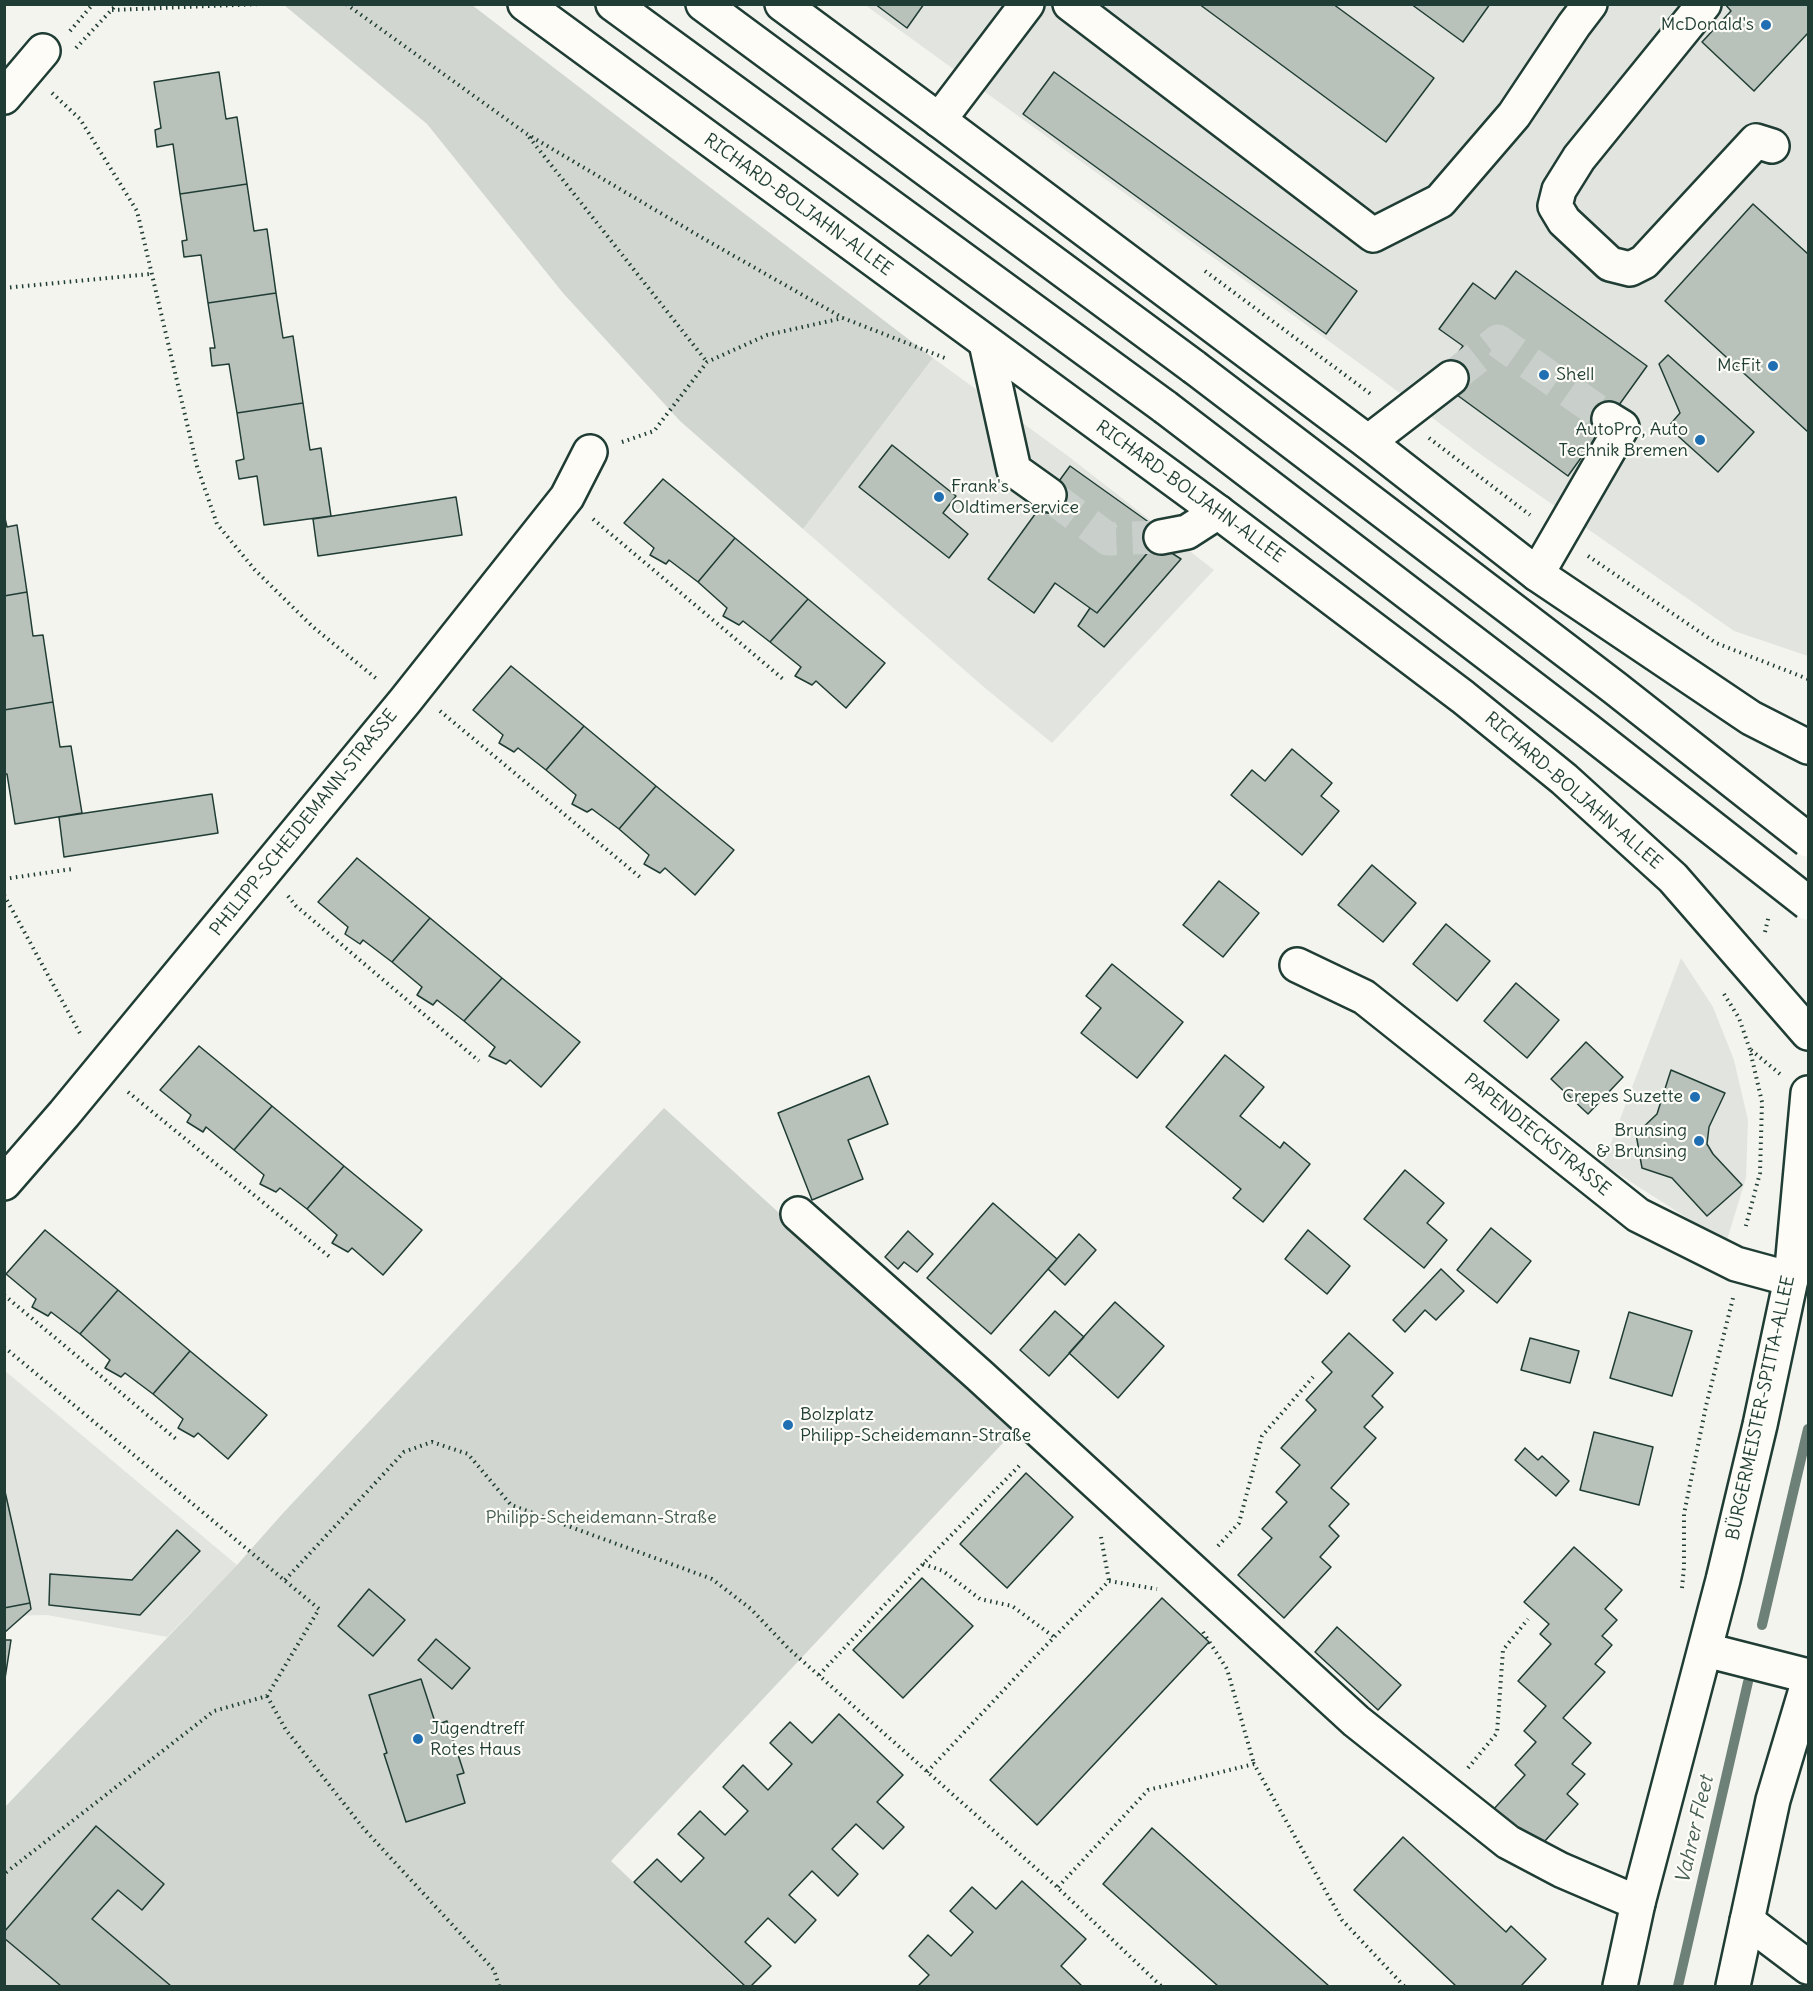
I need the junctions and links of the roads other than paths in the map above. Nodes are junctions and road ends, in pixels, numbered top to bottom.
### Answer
1 (525, 4) edge
2 (613, 4) edge
3 (704, 4) edge
4 (782, 4) edge
5 (1027, 4) edge
6 (1070, 4) edge
7 (1590, 4) edge
8 (1704, 4) edge
9 (46, 52) road end
10 (4, 97) edge
11 (939, 120) junction
12 (1772, 146) dead end
13 (986, 343) junction
14 (1451, 378) tunnel mouth
15 (1609, 419) tunnel mouth
16 (1368, 442) junction
17 (590, 452) road end
18 (1049, 495) tunnel mouth
19 (1218, 512) junction
20 (1161, 537) tunnel mouth
21 (1537, 574) junction
22 (1809, 747) edge
23 (1809, 840) edge
24 (1809, 903) edge
25 (1297, 965) dead end
26 (1809, 1033) edge
27 (1809, 1093) edge
28 (4, 1183) edge
29 (798, 1214) dead end
30 (1791, 1279) junction
31 (1706, 1650) junction
32 (1809, 1676) edge
33 (1809, 1683) edge
34 (1638, 1903) junction
35 (1748, 1921) junction
36 (1809, 1967) edge
37 (1620, 1986) edge
38 (1733, 1986) edge

1 - 13 main road, RICHARD-BOLJAHN-ALLEE
2 - 24 main road, bridge
3 - 23 main road, bridge
4 - 11 main road
5 - 11 main road
6 - 7 main road
8 - 12 main road
9 - 10 main road
11 - 16 main road
13 - 18 main road
13 - 19 main road, RICHARD-BOLJAHN-ALLEE
14 - 16 main road
15 - 21 main road
16 - 21 main road
17 - 28 main road, PHILIPP-SCHEIDEMANN-STRASSE
19 - 20 main road
19 - 26 main road, RICHARD-BOLJAHN-ALLEE
21 - 22 main road
25 - 30 main road, PAPENDIECKSTRASSE
27 - 30 main road, BÜRGERMEISTER-SPITTA-ALLEE
29 - 34 main road
30 - 31 main road, BÜRGERMEISTER-SPITTA-ALLEE
31 - 32 main road
31 - 34 main road, BÜRGERMEISTER-SPITTA-ALLEE
33 - 35 main road
34 - 37 main road, BÜRGERMEISTER-SPITTA-ALLEE
35 - 36 main road
35 - 38 main road

